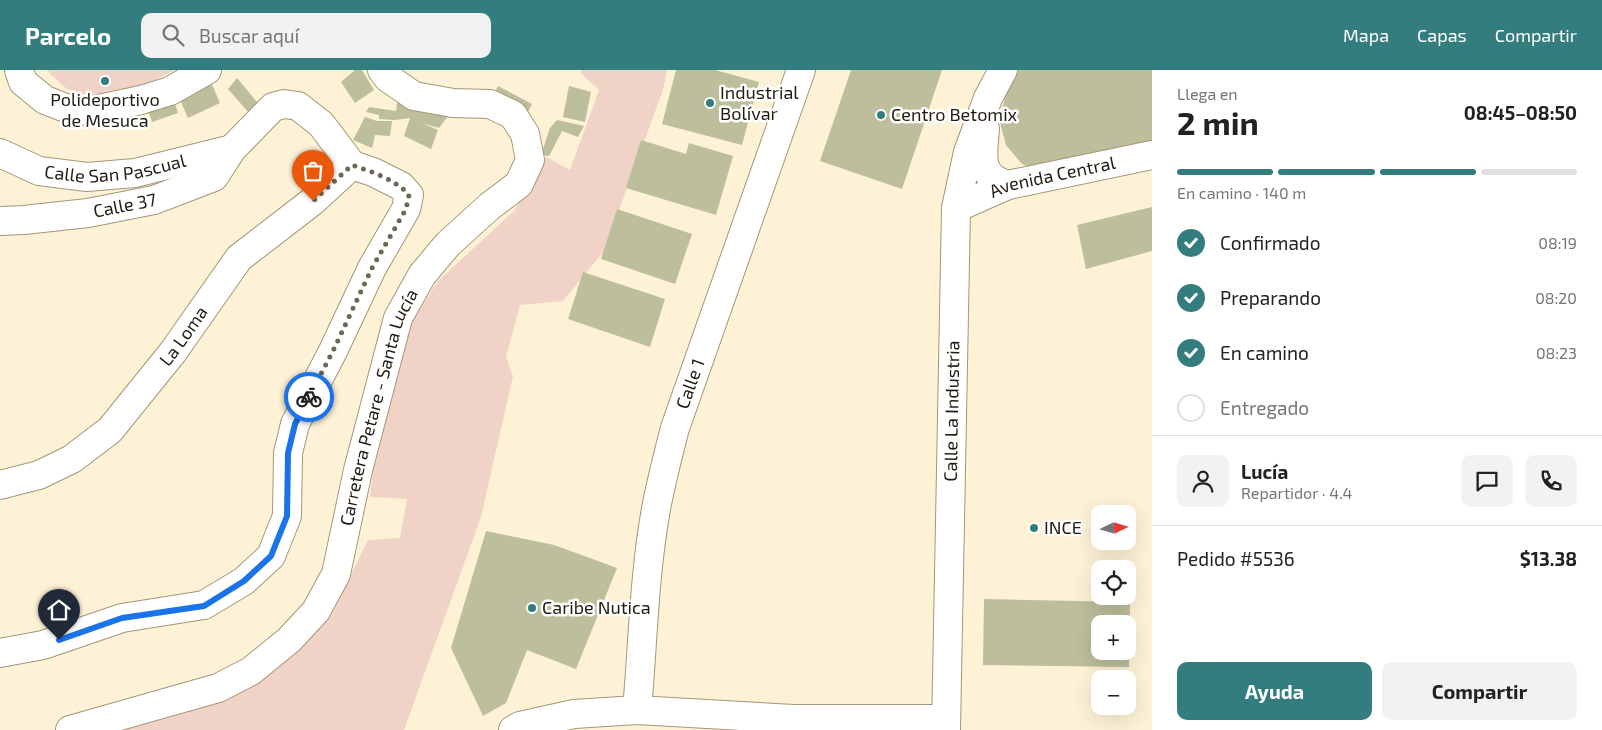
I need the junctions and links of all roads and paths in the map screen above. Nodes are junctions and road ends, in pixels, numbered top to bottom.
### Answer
1 (19, 70) edge
2 (207, 70) edge
3 (382, 70) edge
4 (802, 70) edge
5 (1004, 70) edge
6 (988, 98) junction
7 (232, 149) junction
8 (0, 153) edge
9 (1152, 155) edge
10 (352, 165) junction
11 (1008, 185) junction
12 (956, 208) junction
13 (0, 220) edge
14 (0, 485) edge
15 (0, 653) edge
16 (637, 710) junction
17 (946, 725) edge
18 (70, 730) edge
19 (513, 730) edge

1 - 2 street
3 - 18 street, Carretera Petare - Santa Lucía
4 - 16 street, Calle 1
5 - 6 street, Calle La Industria
6 - 11 street, Calle La Industria
6 - 12 street, Calle La Industria
7 - 8 street, Calle San Pascual
7 - 10 street, Calle 37
7 - 13 street, Calle 37
9 - 11 street, Avenida Central
10 - 14 street, La Loma
10 - 15 street
11 - 12 street, Avenida Central
12 - 17 street, Calle La Industria
16 - 17 street
16 - 19 street

